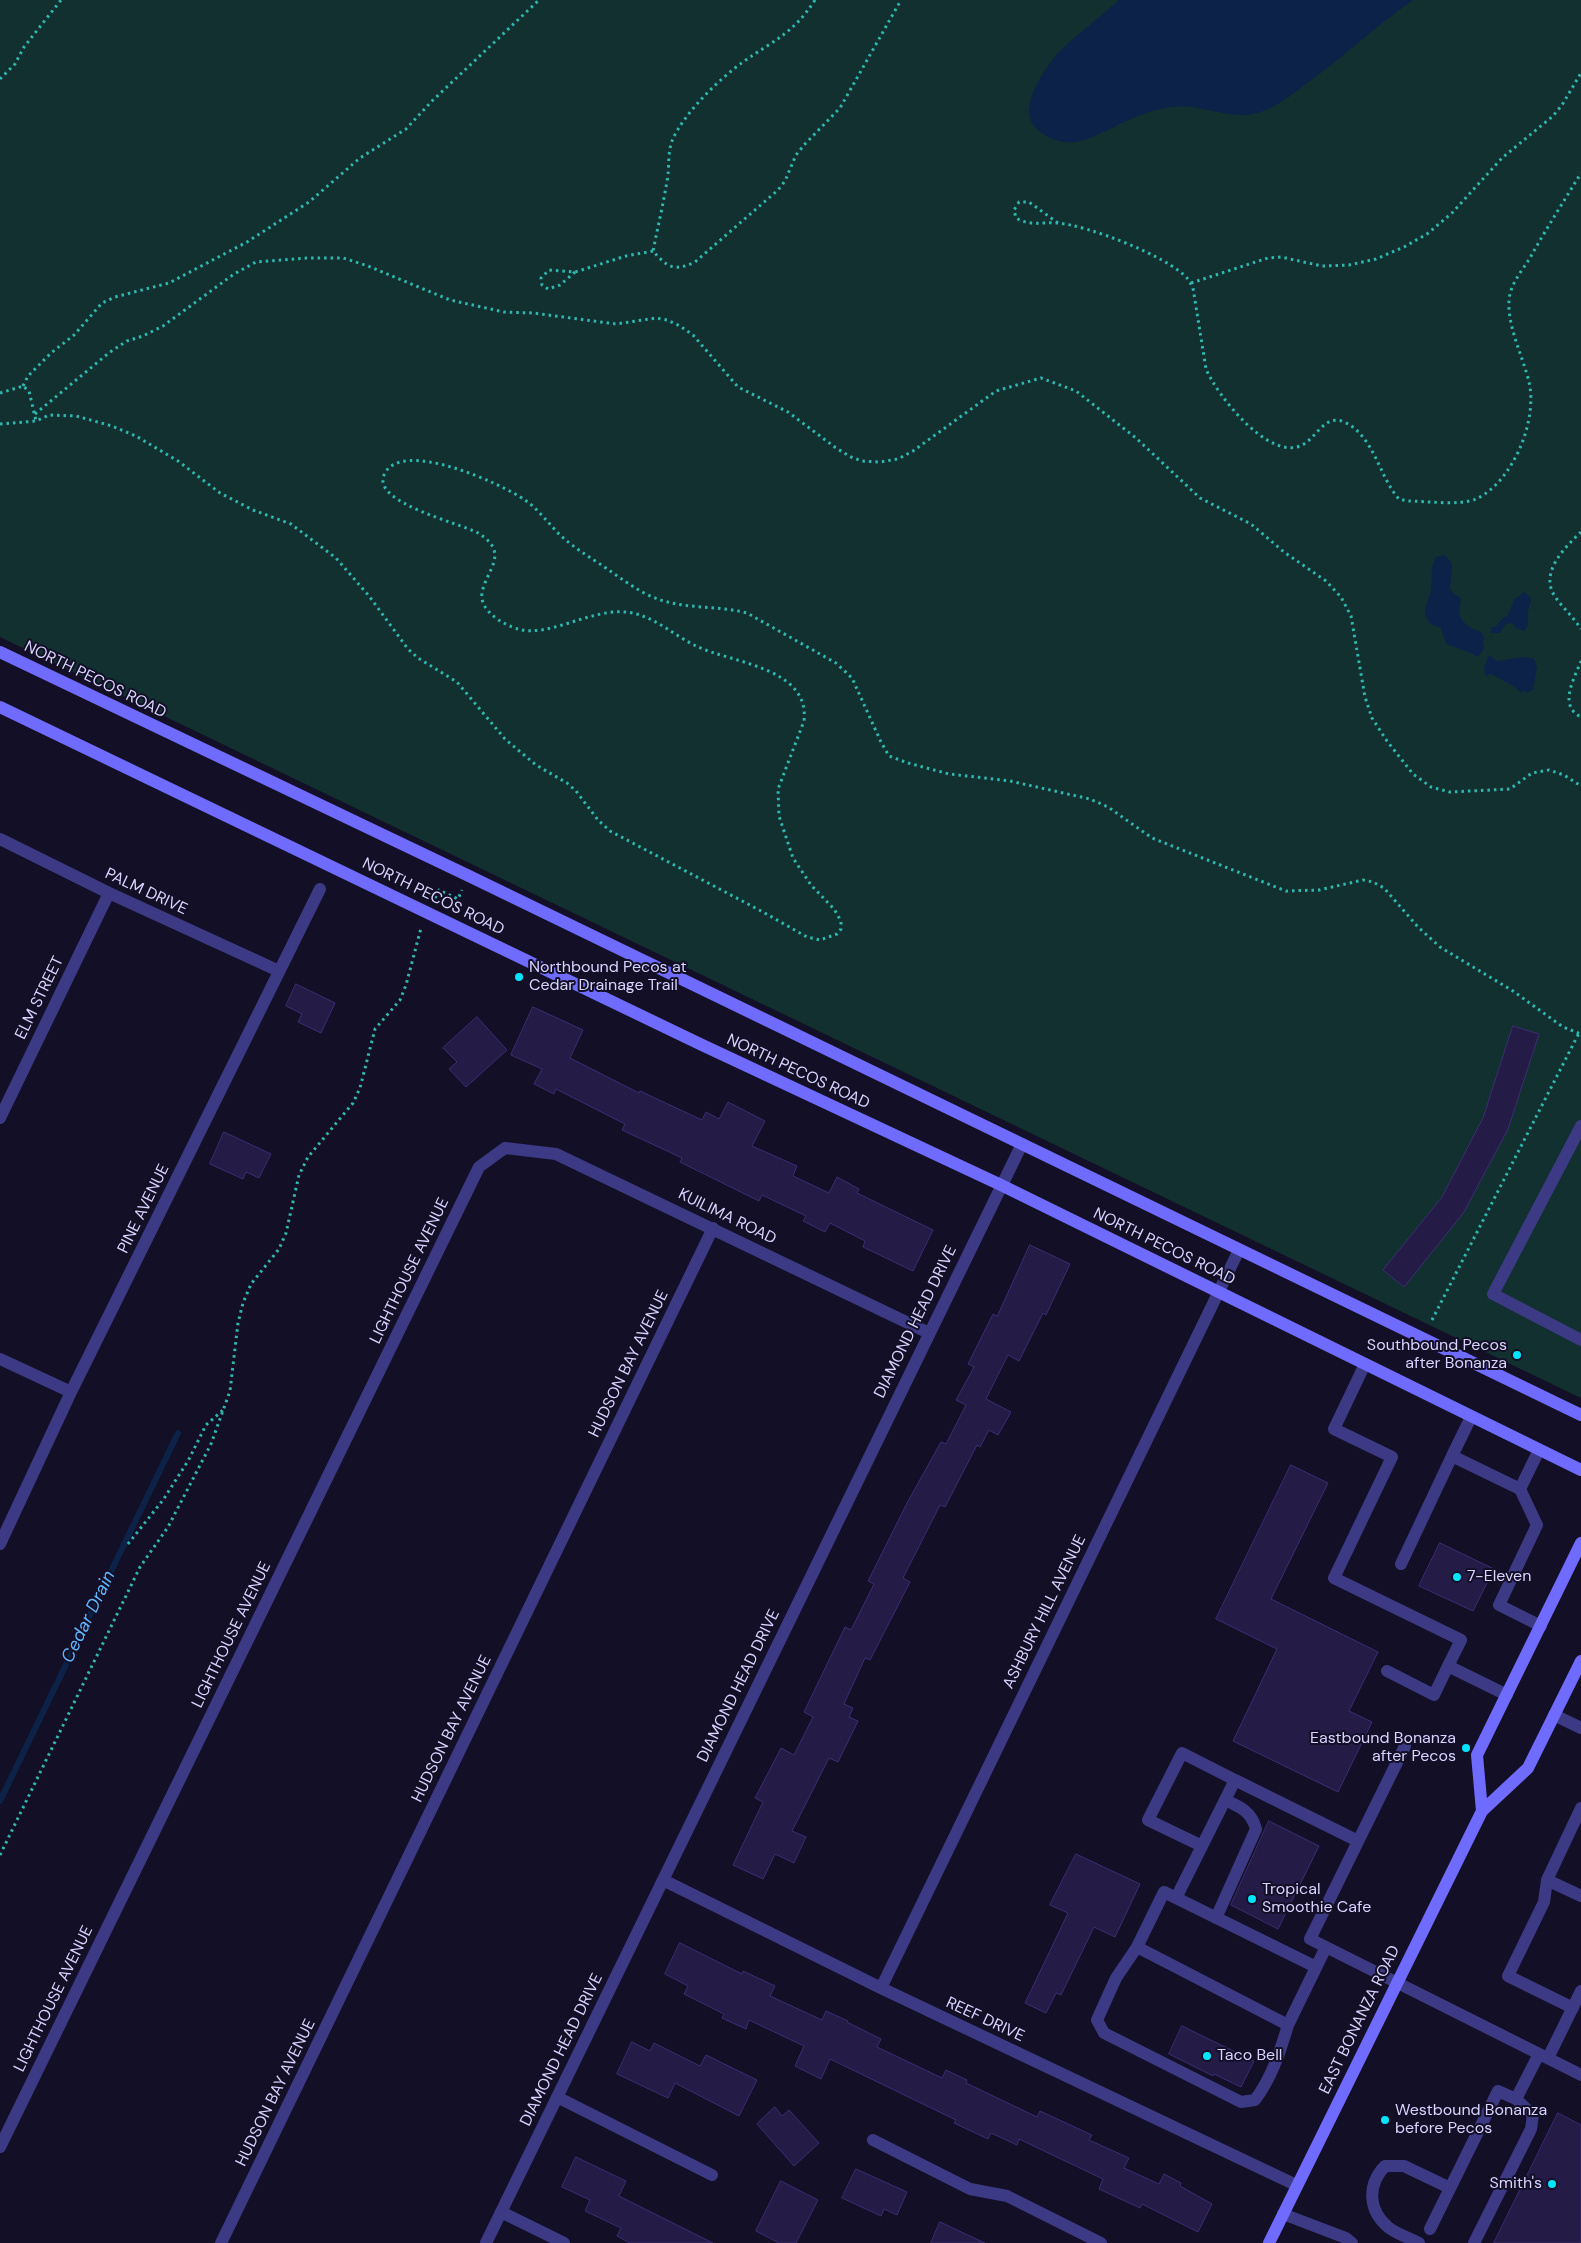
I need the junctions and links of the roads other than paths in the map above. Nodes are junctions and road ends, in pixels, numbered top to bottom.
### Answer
1 (0, 652) edge
2 (0, 707) edge
3 (0, 839) edge
4 (320, 889) dead end
5 (109, 893) junction
6 (279, 972) junction
7 (0, 1118) edge
8 (1581, 1126) edge
9 (1022, 1144) junction
10 (505, 1148) joint
11 (1001, 1185) junction
12 (713, 1228) junction
13 (1239, 1250) junction
14 (1218, 1292) junction
15 (929, 1333) junction
16 (1581, 1340) edge
17 (0, 1359) edge
18 (1365, 1364) junction
19 (71, 1392) junction
20 (1581, 1415) edge
21 (1471, 1417) junction
22 (1539, 1450) junction
23 (1452, 1456) junction
24 (1581, 1470) edge
25 (1520, 1489) junction
26 (1581, 1543) edge
27 (0, 1544) edge
28 (1401, 1564) dead end
29 (1540, 1626) junction
30 (1581, 1661) edge
31 (1448, 1666) junction
32 (1387, 1671) dead end
33 (1507, 1695) junction
34 (1554, 1715) junction
35 (1581, 1728) edge
36 (1405, 1746) dead end
37 (1235, 1780) junction
38 (1225, 1800) junction
39 (1581, 1808) edge
40 (1482, 1811) junction
41 (1358, 1841) junction
42 (1202, 1846) junction
43 (663, 1880) junction
44 (1547, 1880) junction
45 (1581, 1896) edge
46 (1176, 1898) junction
47 (1216, 1918) junction
48 (1137, 1947) junction
49 (1326, 1947) junction
50 (1316, 1967) junction
51 (1396, 1984) junction
52 (881, 1988) junction
53 (1581, 1990) edge
54 (1573, 2008) junction
55 (1288, 2025) junction
56 (1544, 2056) junction
57 (1581, 2075) edge
58 (557, 2097) junction
59 (1516, 2099) junction
60 (873, 2140) dead end
61 (0, 2147) edge
62 (712, 2175) dead end
63 (1296, 2185) junction
64 (1450, 2188) junction
65 (501, 2212) junction
66 (1283, 2214) junction
67 (1430, 2229) dead end
68 (221, 2243) edge
69 (486, 2243) edge
70 (564, 2243) edge
71 (1101, 2243) edge
72 (1269, 2243) edge
73 (1352, 2243) edge
74 (1419, 2243) edge
75 (1474, 2243) edge

1 - 9 main road, NORTH PECOS ROAD
2 - 11 main road, NORTH PECOS ROAD
3 - 5 street, PALM DRIVE
4 - 6 street, PINE AVENUE
5 - 6 street, PALM DRIVE
5 - 7 street, ELM STREET
6 - 19 street, PINE AVENUE
8 - 16 street
9 - 11 street, DIAMOND HEAD DRIVE
9 - 13 main road, NORTH PECOS ROAD
10 - 12 street, KUILIMA ROAD
10 - 61 street, LIGHTHOUSE AVENUE
11 - 14 main road, NORTH PECOS ROAD
11 - 15 street, DIAMOND HEAD DRIVE
12 - 15 street, KUILIMA ROAD
12 - 68 street, HUDSON BAY AVENUE
13 - 14 street, ASHBURY HILL AVENUE
13 - 20 main road, NORTH PECOS ROAD
14 - 18 main road, NORTH PECOS ROAD
14 - 52 street, ASHBURY HILL AVENUE
15 - 43 street, DIAMOND HEAD DRIVE
17 - 19 street
18 - 21 main road, NORTH PECOS ROAD
18 - 31 street
19 - 27 street, PINE AVENUE
21 - 22 main road, NORTH PECOS ROAD
21 - 23 street
22 - 24 main road, NORTH PECOS ROAD
22 - 25 street
23 - 25 street
23 - 28 street
25 - 29 street
26 - 29 main road
29 - 33 main road
30 - 34 main road, EAST BONANZA ROAD
31 - 32 street
31 - 33 street
33 - 40 main road
34 - 35 street
34 - 40 main road, EAST BONANZA ROAD
36 - 41 street
37 - 38 street
37 - 41 street
37 - 42 street
38 - 42 street
38 - 47 street
39 - 44 street
40 - 51 main road, EAST BONANZA ROAD
41 - 49 street
42 - 46 street
43 - 52 street, REEF DRIVE
43 - 58 street, DIAMOND HEAD DRIVE
44 - 45 street
44 - 54 street
46 - 47 street
46 - 48 street
47 - 50 street
48 - 55 street
48 - 55 street
49 - 50 street
49 - 51 street
50 - 55 street
51 - 56 street
51 - 63 main road, EAST BONANZA ROAD
52 - 63 street, REEF DRIVE
53 - 54 street
54 - 56 street
56 - 57 street
56 - 59 street
58 - 62 street
58 - 65 street, DIAMOND HEAD DRIVE
59 - 64 street
59 - 75 street
60 - 71 street
63 - 66 main road, EAST BONANZA ROAD
64 - 67 street
64 - 74 street
65 - 69 street, DIAMOND HEAD DRIVE
65 - 70 street
66 - 72 main road, EAST BONANZA ROAD
66 - 73 street

